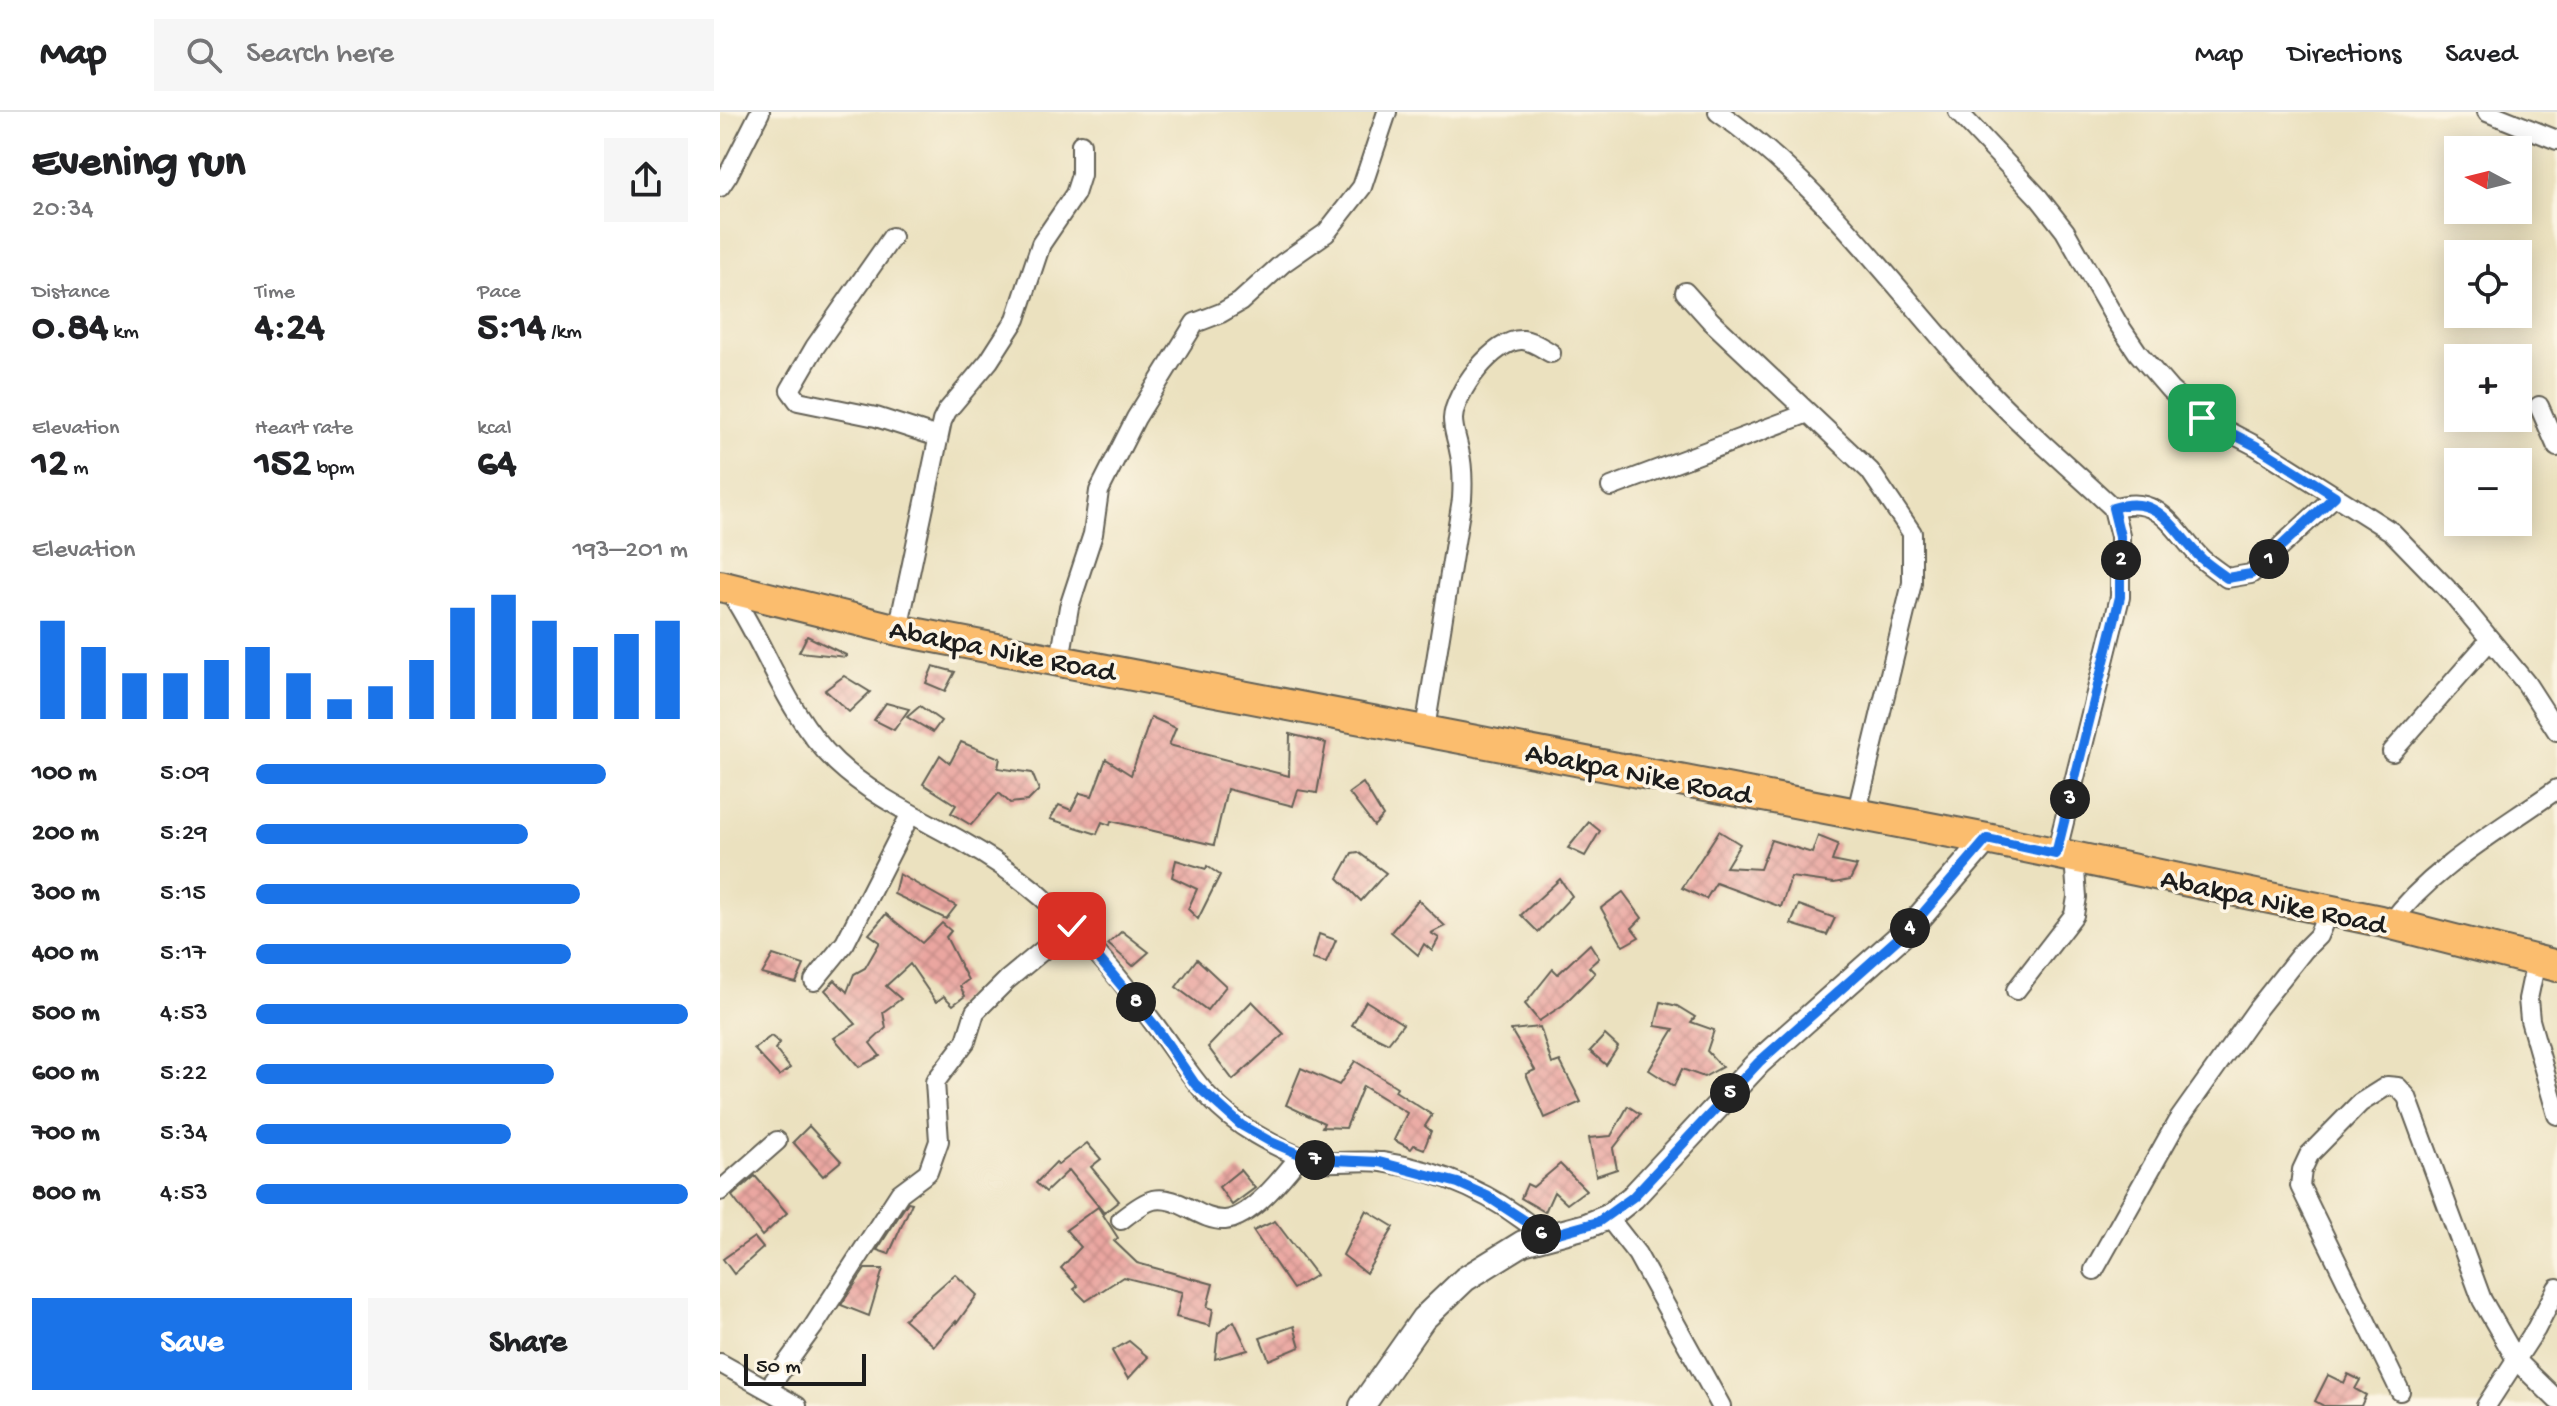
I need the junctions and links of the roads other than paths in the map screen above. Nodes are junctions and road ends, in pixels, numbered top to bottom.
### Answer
1 (760, 112) edge
2 (1387, 112) edge
3 (1718, 112) edge
4 (1958, 112) edge
5 (2487, 112) edge
6 (2557, 140) edge
7 (1081, 144) dead end
8 (720, 187) edge
9 (892, 237) dead end
10 (1685, 292) dead end
11 (1551, 353) dead end
12 (2539, 406) dead end
13 (1808, 413) junction
14 (938, 437) junction
15 (2557, 447) edge
16 (1611, 487) dead end
17 (2335, 496) junction
18 (2113, 508) junction
19 (723, 584) edge
20 (898, 630) junction
21 (2490, 640) junction
22 (1060, 660) junction
23 (1425, 729) junction
24 (2557, 731) edge
25 (2392, 752) dead end
26 (2557, 789) edge
27 (910, 815) junction
28 (1856, 815) junction
29 (1987, 839) junction
30 (2065, 856) junction
31 (2329, 910) junction
32 (2390, 924) junction
33 (1072, 926) junction
34 (2547, 963) edge
35 (814, 981) dead end
36 (2016, 990) dead end
37 (2557, 1115) edge
38 (777, 1141) dead end
39 (1300, 1156) junction
40 (720, 1191) edge
41 (1608, 1217) junction
42 (1121, 1220) dead end
43 (1544, 1237) junction
44 (2094, 1270) dead end
45 (2557, 1288) edge
46 (2517, 1361) junction
47 (720, 1363) edge
48 (768, 1389) junction
49 (2400, 1391) dead end
50 (2557, 1400) edge
51 (797, 1406) edge
52 (1362, 1406) edge
53 (1721, 1406) edge
54 (2486, 1406) edge

1 - 8 street
2 - 22 street
3 - 18 street
4 - 17 street
5 - 6 street
7 - 14 street
9 - 14 street
10 - 13 street
11 - 23 street
12 - 15 street
13 - 16 street
13 - 28 street
14 - 20 street
17 - 18 street
17 - 21 street
18 - 30 street
19 - 20 main road, Abakpa Nike Road
19 - 27 street
20 - 22 main road, Abakpa Nike Road
21 - 24 street
21 - 25 street
22 - 23 main road, Abakpa Nike Road
23 - 28 main road, Abakpa Nike Road
26 - 32 street
27 - 33 street
27 - 35 street
28 - 29 main road, Abakpa Nike Road
29 - 30 main road, Abakpa Nike Road
29 - 41 street
30 - 31 main road, Abakpa Nike Road
30 - 36 street
31 - 32 main road, Abakpa Nike Road
31 - 44 street
32 - 34 main road, Abakpa Nike Road
33 - 39 street
33 - 48 street
34 - 37 street
38 - 40 street
39 - 42 street
39 - 43 street
41 - 43 street
41 - 53 street
43 - 52 street
45 - 46 street
46 - 49 street
46 - 50 street
46 - 54 street
47 - 48 street
48 - 51 street

